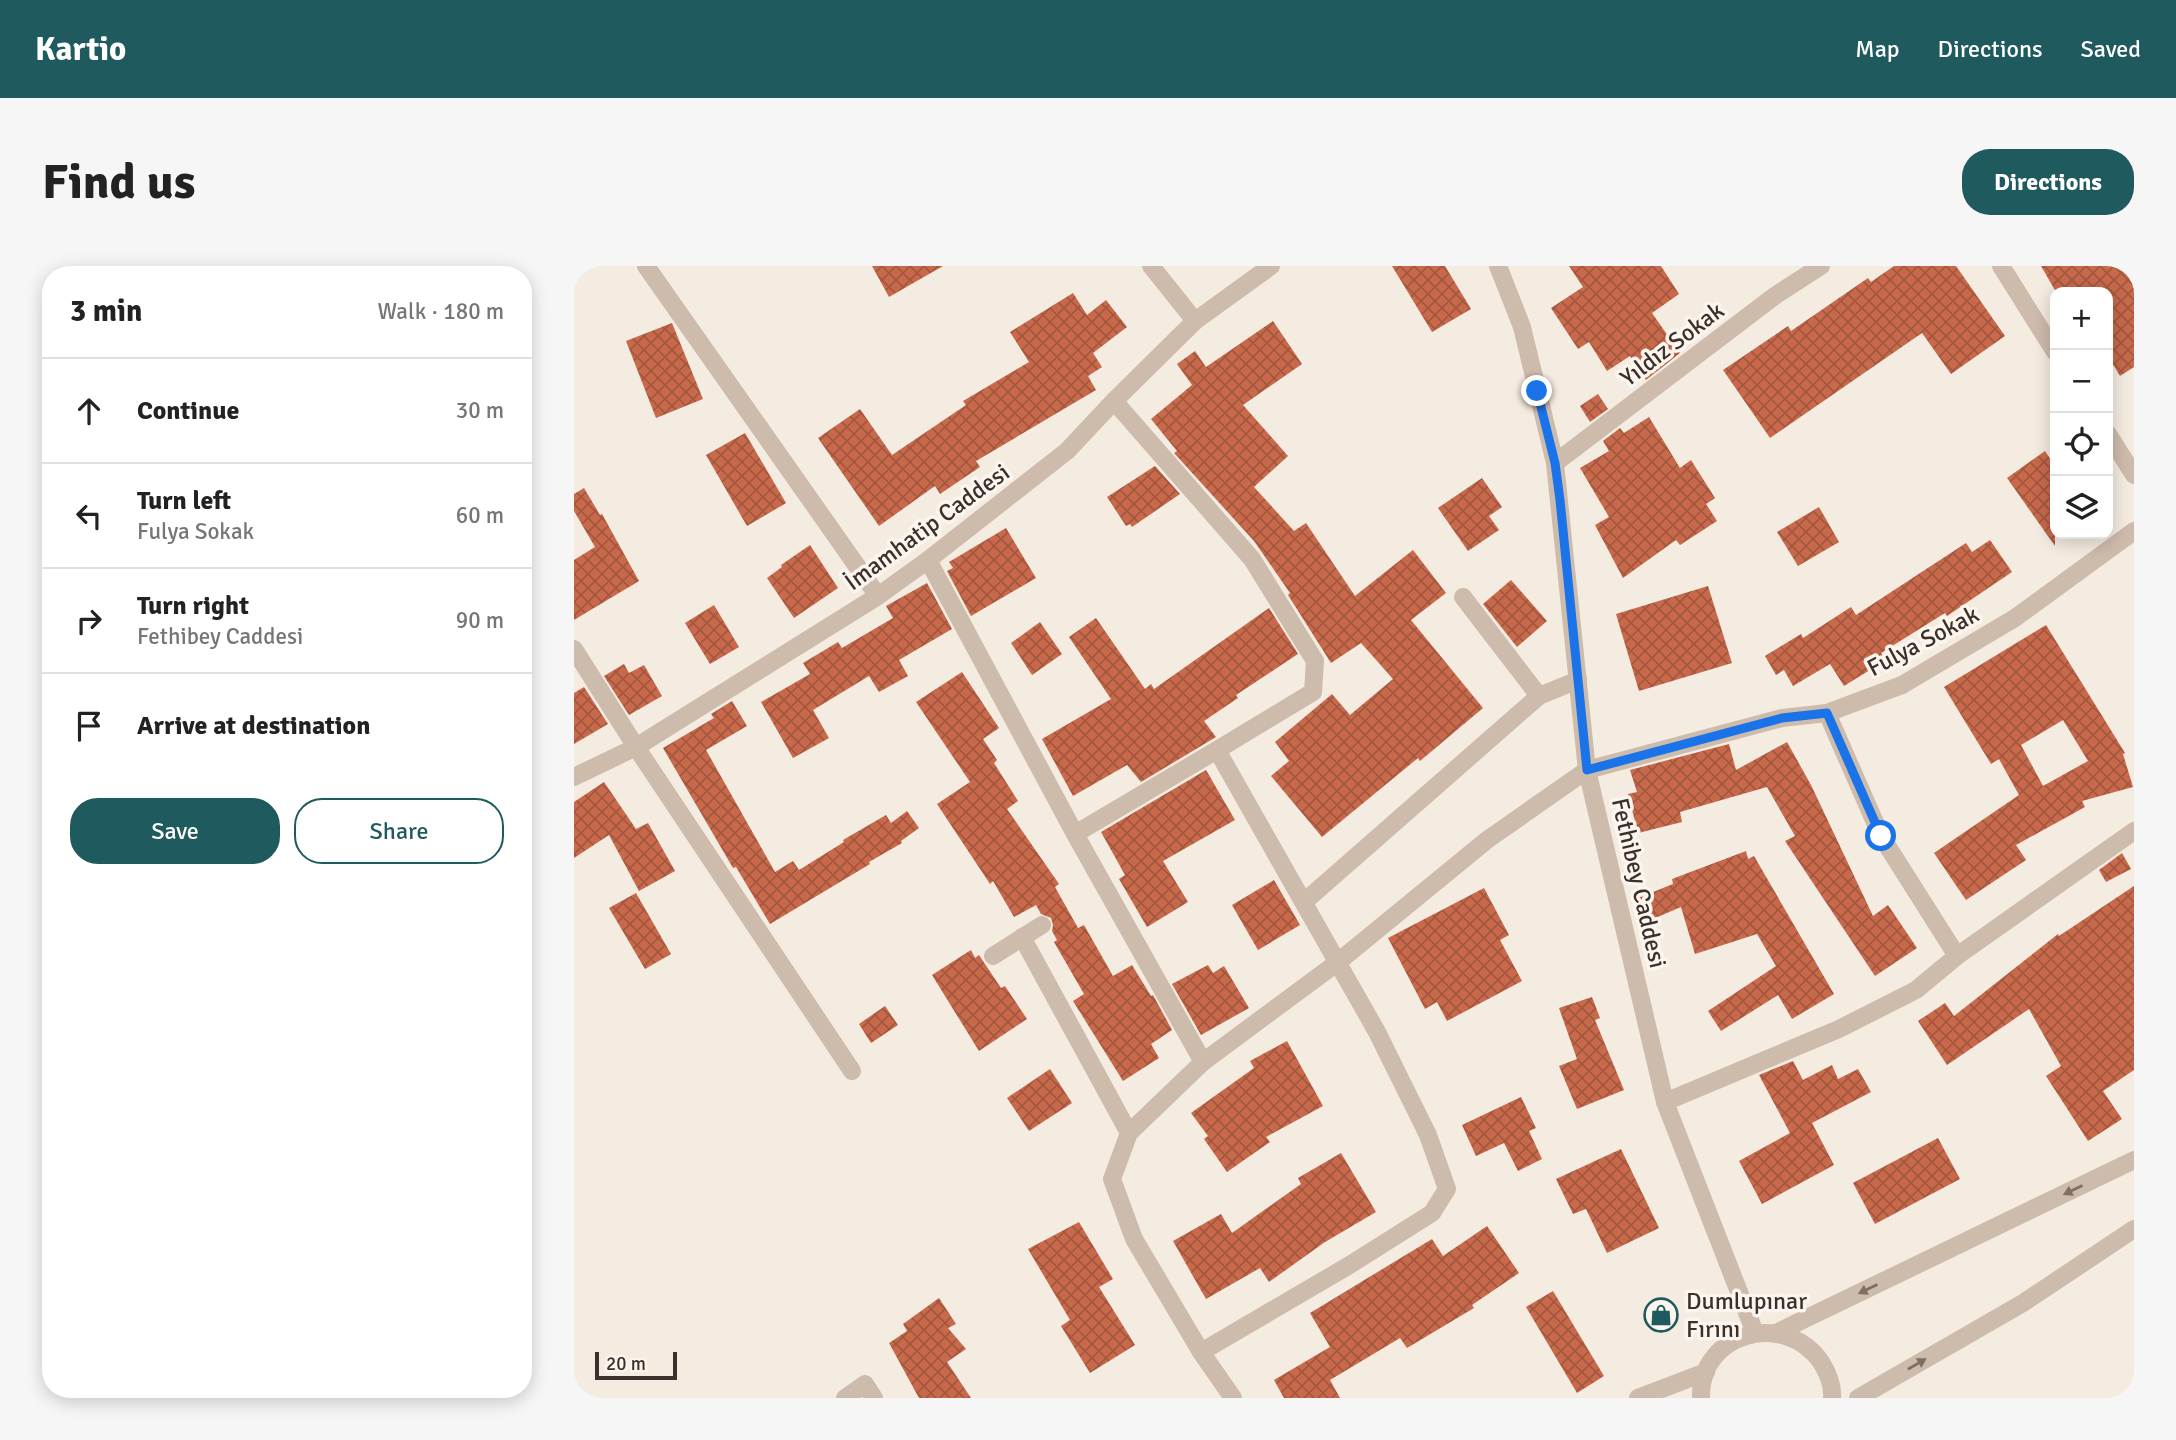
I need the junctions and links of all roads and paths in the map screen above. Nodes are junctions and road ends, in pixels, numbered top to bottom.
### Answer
1 (646, 266) edge
2 (1151, 266) edge
3 (1271, 266) edge
4 (1498, 266) edge
5 (1821, 266) edge
6 (2001, 266) edge
7 (1195, 321) junction
8 (2054, 350) edge
9 (1114, 401) junction
10 (2113, 442) edge
11 (1555, 463) junction
12 (2134, 475) edge
13 (2134, 531) edge
14 (928, 561) junction
15 (878, 596) junction
16 (1463, 597) dead end
17 (574, 649) edge
18 (1578, 680) junction
19 (1539, 696) junction
20 (1827, 713) junction
21 (636, 747) junction
22 (1217, 750) junction
23 (1587, 770) junction
24 (574, 777) edge
25 (2134, 831) edge
26 (1075, 834) junction
27 (1304, 902) junction
28 (1042, 925) dead end
29 (1022, 937) junction
30 (993, 956) dead end
31 (1957, 956) junction
32 (1338, 962) junction
33 (1203, 1062) junction
34 (852, 1071) dead end
35 (1665, 1102) junction
36 (1129, 1133) junction
37 (2134, 1160) edge
38 (2134, 1229) edge
39 (1755, 1333) junction
40 (1776, 1333) junction
41 (1201, 1352) junction
42 (1706, 1373) junction
43 (845, 1398) edge
44 (874, 1398) edge
45 (1233, 1398) edge
46 (1639, 1398) edge
47 (1701, 1398) edge
48 (1832, 1398) edge
49 (1858, 1398) edge

1 - 15 street
2 - 7 street
3 - 7 street, İmamhatip Caddesi
4 - 11 street, Fethibey Caddesi
5 - 11 street, Yıldız Sokak
6 - 8 street
7 - 9 street, İmamhatip Caddesi
9 - 14 street, İmamhatip Caddesi
9 - 22 street
10 - 12 street
11 - 18 street, Fethibey Caddesi
13 - 20 street, Fulya Sokak
14 - 15 street, İmamhatip Caddesi
14 - 26 street
15 - 21 street, İmamhatip Caddesi
16 - 19 street
17 - 21 street
18 - 19 street
18 - 23 street, Fethibey Caddesi
19 - 27 street
20 - 23 street, Fulya Sokak
20 - 31 street
21 - 24 street, İmamhatip Caddesi
21 - 34 street
22 - 26 street
22 - 27 street
23 - 32 street
23 - 35 street, Fethibey Caddesi
25 - 31 street
26 - 33 street
27 - 32 street
28 - 29 street
29 - 30 street
29 - 36 street
31 - 35 street
32 - 33 street
32 - 41 street
33 - 36 street
35 - 39 street, Fethibey Caddesi
36 - 41 street
37 -> 40 street
49 -> 38 street
39 - 40 street
39 - 42 street
40 - 48 street
41 - 45 street
42 - 46 street
42 - 47 street
43 - 44 street

